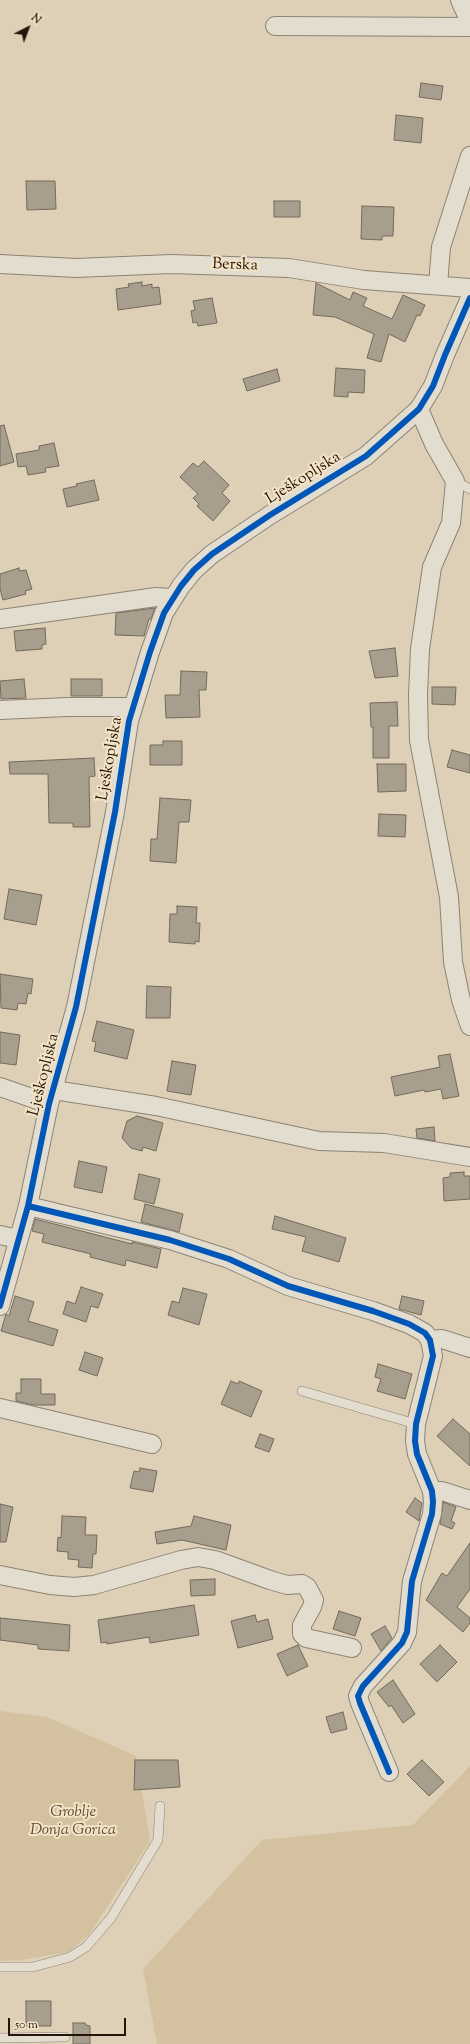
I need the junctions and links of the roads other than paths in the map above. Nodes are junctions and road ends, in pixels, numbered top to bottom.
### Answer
1 (460, 0) edge
2 (470, 22) edge
3 (275, 26) dead end
4 (470, 27) edge
5 (470, 156) edge
6 (0, 264) edge
7 (438, 285) junction
8 (470, 288) edge
9 (470, 298) edge
10 (419, 409) junction
11 (462, 485) edge
12 (172, 598) junction
13 (0, 619) edge
14 (132, 709) junction
15 (0, 710) edge
16 (470, 1026) edge
17 (0, 1087) edge
18 (52, 1097) junction
19 (470, 1157) edge
20 (28, 1206) junction
21 (0, 1235) edge
22 (18, 1239) junction
23 (0, 1306) edge
24 (430, 1340) junction
25 (470, 1348) edge
26 (302, 1391) dead end
27 (0, 1408) edge
28 (416, 1424) junction
29 (152, 1444) dead end
30 (432, 1491) junction
31 (470, 1500) edge
32 (0, 1575) edge
33 (352, 1648) dead end
34 (390, 1772) dead end
35 (160, 1806) dead end
36 (0, 1967) edge
37 (65, 2037) dead end
38 (0, 2038) edge

1 - 2 street
3 - 4 street
5 - 7 street
6 - 7 street, Berska
7 - 8 street, Berska
9 - 10 street, Lješkopljska
10 - 11 street
10 - 12 street, Lješkopljska
11 - 16 street
12 - 13 street
12 - 14 street, Lješkopljska
14 - 15 street
14 - 18 street, Lješkopljska
17 - 18 street
18 - 19 street
18 - 20 street, Lješkopljska
20 - 22 street, Lješkopljska
20 - 24 street
21 - 22 street
22 - 23 street, Lješkopljska
24 - 25 street
24 - 28 street
26 - 28 lane
27 - 29 street
28 - 30 street
30 - 31 street
30 - 34 street
32 - 33 street
35 - 36 lane
37 - 38 lane

